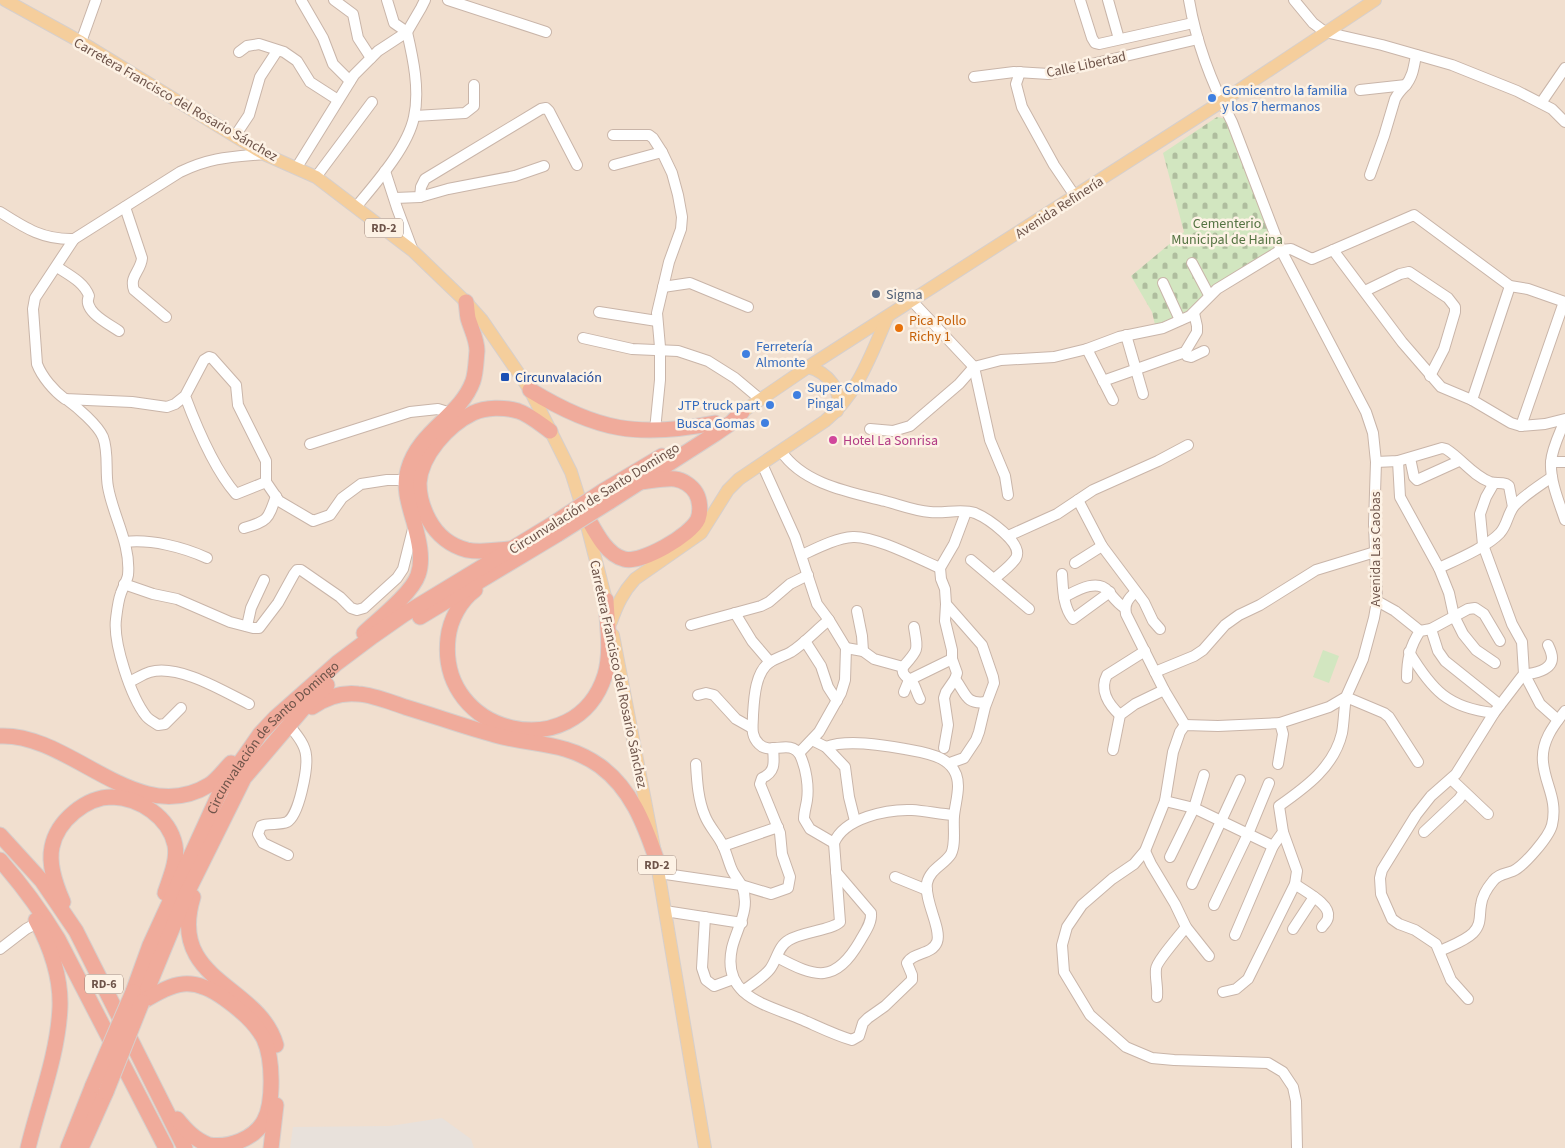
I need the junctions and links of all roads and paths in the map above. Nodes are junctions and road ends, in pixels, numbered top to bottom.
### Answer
1 (5, 0) edge
2 (96, 0) edge
3 (301, 0) edge
4 (334, 0) edge
5 (387, 0) edge
6 (425, 0) edge
7 (448, 0) edge
8 (1080, 0) edge
9 (1108, 0) edge
10 (1189, 0) edge
11 (1294, 0) edge
12 (1375, 0) edge
13 (1193, 23) junction
14 (407, 32) junction
15 (546, 32) dead end
16 (1325, 32) junction
17 (1119, 39) junction
18 (1198, 39) junction
19 (81, 42) junction
20 (277, 51) junction
21 (239, 52) dead end
22 (1416, 55) junction
23 (371, 58) junction
24 (1565, 68) edge
25 (1020, 72) junction
26 (974, 77) dead end
27 (350, 82) junction
28 (474, 85) dead end
29 (1406, 85) junction
30 (1360, 90) dead end
31 (338, 100) junction
32 (372, 102) dead end
33 (1221, 102) junction
34 (1540, 103) junction
35 (414, 116) junction
36 (1565, 122) edge
37 (613, 135) dead end
38 (236, 136) junction
39 (662, 152) junction
40 (264, 154) junction
41 (577, 165) dead end
42 (614, 165) dead end
43 (544, 166) dead end
44 (297, 167) junction
45 (386, 171) junction
46 (1370, 175) dead end
47 (316, 178) junction
48 (1075, 196) junction
49 (420, 197) junction
50 (395, 198) junction
51 (125, 207) junction
52 (356, 207) junction
53 (0, 212) edge
54 (74, 239) junction
55 (413, 250) junction
56 (1281, 250) junction
57 (1334, 250) junction
58 (1192, 263) dead end
59 (57, 267) junction
60 (1163, 283) dead end
61 (1510, 286) junction
62 (663, 288) junction
63 (1365, 291) junction
64 (1209, 295) junction
65 (912, 301) junction
66 (466, 302) junction
67 (1564, 302) edge
68 (748, 307) dead end
69 (599, 312) dead end
70 (1194, 313) junction
71 (166, 317) dead end
72 (887, 318) junction
73 (1180, 320) junction
74 (657, 321) junction
75 (119, 331) dead end
76 (1126, 335) junction
77 (583, 338) dead end
78 (1087, 349) junction
79 (660, 351) junction
80 (1204, 351) dead end
81 (1185, 352) junction
82 (808, 367) junction
83 (974, 367) junction
84 (1137, 369) junction
85 (1430, 376) junction
86 (1103, 381) junction
87 (530, 390) junction
88 (1143, 394) dead end
89 (184, 396) junction
90 (65, 399) junction
91 (760, 399) junction
92 (1113, 400) dead end
93 (1472, 400) junction
94 (837, 411) junction
95 (742, 412) junction
96 (451, 413) junction
97 (1565, 420) edge
98 (715, 423) junction
99 (1521, 426) junction
100 (870, 429) dead end
101 (655, 430) junction
102 (550, 431) junction
103 (310, 444) dead end
104 (1188, 444) dead end
105 (781, 451) junction
106 (1410, 458) junction
107 (1398, 461) junction
108 (1460, 461) junction
109 (1376, 462) junction
110 (1551, 462) junction
111 (1565, 462) edge
112 (762, 464) junction
113 (1552, 477) junction
114 (406, 480) junction
115 (266, 482) junction
116 (640, 482) junction
117 (1494, 483) junction
118 (1008, 495) dead end
119 (276, 496) junction
120 (606, 496) junction
121 (1078, 500) junction
122 (1513, 507) junction
123 (583, 510) junction
124 (966, 512) junction
125 (1565, 520) edge
126 (414, 522) junction
127 (244, 528) dead end
128 (555, 529) junction
129 (1008, 536) junction
130 (125, 542) junction
131 (1483, 545) junction
132 (1102, 546) junction
133 (513, 549) junction
134 (1375, 552) junction
135 (802, 555) junction
136 (207, 558) dead end
137 (971, 560) dead end
138 (1075, 563) dead end
139 (508, 564) junction
140 (940, 568) junction
141 (1439, 568) junction
142 (1062, 574) dead end
143 (808, 575) junction
144 (994, 579) junction
145 (264, 580) dead end
146 (124, 584) junction
147 (1110, 592) junction
148 (1136, 592) junction
149 (1064, 597) junction
150 (606, 600) junction
151 (1377, 601) junction
152 (946, 604) junction
153 (1125, 608) junction
154 (1029, 609) dead end
155 (857, 611) dead end
156 (735, 613) junction
157 (1454, 616) junction
158 (829, 620) junction
159 (611, 622) junction
160 (691, 625) dead end
161 (246, 626) junction
162 (914, 627) dead end
163 (1160, 629) dead end
164 (1431, 629) junction
165 (1420, 631) junction
166 (805, 641) junction
167 (1500, 641) dead end
168 (1548, 645) dead end
169 (846, 648) junction
170 (863, 651) junction
171 (1145, 651) junction
172 (1409, 652) junction
173 (952, 659) junction
174 (770, 662) junction
175 (337, 663) junction
176 (1495, 663) dead end
177 (902, 667) junction
178 (1155, 672) junction
179 (1524, 674) junction
180 (1407, 678) dead end
181 (955, 679) junction
182 (910, 680) junction
183 (129, 682) junction
184 (1164, 690) junction
185 (904, 692) dead end
186 (698, 695) dead end
187 (1346, 698) junction
188 (920, 699) dead end
189 (838, 700) junction
190 (986, 702) junction
191 (249, 704) dead end
192 (181, 708) dead end
193 (1497, 709) junction
194 (1565, 711) edge
195 (1120, 715) junction
196 (1558, 720) junction
197 (1280, 723) junction
198 (289, 725) junction
199 (1185, 725) junction
200 (752, 728) junction
201 (260, 734) junction
202 (0, 736) edge
203 (812, 740) junction
204 (826, 747) junction
205 (773, 748) junction
206 (944, 748) dead end
207 (1113, 750) dead end
208 (799, 753) junction
209 (1418, 762) dead end
210 (950, 763) junction
211 (696, 764) dead end
212 (1278, 764) dead end
213 (1204, 776) dead end
214 (1451, 779) junction
215 (1240, 780) dead end
216 (1269, 783) dead end
217 (1464, 792) junction
218 (1165, 801) junction
219 (1194, 808) junction
220 (1488, 814) dead end
221 (954, 815) junction
222 (855, 821) junction
223 (1222, 821) junction
224 (778, 827) junction
225 (1283, 832) junction
226 (1424, 832) dead end
227 (1248, 834) junction
228 (0, 835) edge
229 (834, 844) junction
230 (723, 846) junction
231 (1273, 846) junction
232 (207, 851) junction
233 (1145, 851) junction
234 (288, 855) dead end
235 (1170, 856) dead end
236 (656, 858) junction
237 (0, 860) edge
238 (836, 872) junction
239 (659, 873) junction
240 (895, 877) dead end
241 (1192, 884) dead end
242 (1295, 884) junction
243 (741, 885) junction
244 (927, 890) junction
245 (1314, 897) junction
246 (1214, 905) dead end
247 (665, 911) junction
248 (705, 917) junction
249 (37, 923) junction
250 (742, 923) junction
251 (1186, 926) junction
252 (1322, 927) dead end
253 (1293, 929) dead end
254 (76, 931) junction
255 (1235, 935) dead end
256 (150, 945) junction
257 (0, 949) edge
258 (1440, 951) junction
259 (1209, 956) dead end
260 (777, 957) junction
261 (733, 979) junction
262 (743, 991) junction
263 (1223, 992) dead end
264 (138, 997) junction
265 (1157, 997) dead end
266 (1468, 999) dead end
267 (100, 1088) junction
268 (137, 1093) junction
269 (161, 1099) junction
270 (28, 1148) edge
271 (68, 1148) edge
272 (81, 1148) edge
273 (160, 1148) edge
274 (166, 1148) edge
275 (185, 1148) edge
276 (271, 1148) edge
277 (705, 1148) edge
278 (1297, 1148) edge

1 - 19 main road, Carretera Francisco del Rosario Sánchez / RD-2
2 - 19 street
3 - 27 street
4 - 23 street
5 - 14 street
6 - 14 street
7 - 15 street
8 - 17 street
9 - 17 street
10 - 13 street, Avenida Las Caobas
11 - 16 street
12 - 16 main road, Avenida Refinería
13 - 17 street
13 - 18 street, Avenida Las Caobas
14 - 23 street
14 - 35 street
16 - 22 street
16 - 33 main road, Avenida Refinería
18 - 25 street, Calle Libertad
18 - 33 street, Avenida Las Caobas
19 - 38 main road, Carretera Francisco del Rosario Sánchez / RD-2
20 - 21 street
20 - 31 street
20 - 38 street
22 - 29 street
22 - 34 street
23 - 27 street
24 - 34 street
25 - 26 street, Calle Libertad
25 - 48 street
27 - 31 street
28 - 35 street
29 - 30 street
29 - 46 street
31 - 44 street
32 - 47 street
33 - 48 main road, Avenida Refinería
33 - 56 street, Avenida Las Caobas
34 - 36 street
35 - 45 street
37 - 39 street
38 - 40 main road, Carretera Francisco del Rosario Sánchez / RD-2
39 - 42 street
39 - 62 street
40 - 44 main road, Carretera Francisco del Rosario Sánchez / RD-2
40 - 51 street
41 - 49 street
43 - 49 street
44 - 47 main road, Carretera Francisco del Rosario Sánchez / RD-2
45 - 50 street
45 - 52 street
47 - 52 main road, Carretera Francisco del Rosario Sánchez / RD-2
48 - 65 main road, Avenida Refinería
49 - 50 street
50 - 55 street
51 - 54 street
51 - 71 street
52 - 55 main road, Carretera Francisco del Rosario Sánchez / RD-2
53 - 54 street
54 - 59 street
55 - 66 main road, Carretera Francisco del Rosario Sánchez / RD-2
56 - 57 street
56 - 64 street
56 - 109 street, Avenida Las Caobas
57 - 61 street
57 - 63 street
58 - 64 street
59 - 75 street
59 - 90 street
60 - 73 street
61 - 67 street
61 - 93 street
62 - 68 street
62 - 74 street
63 - 85 street
63 - 85 street
64 - 70 street
65 - 72 main road, Avenida Refinería
65 - 83 street
66 - 87 main road, Carretera Francisco del Rosario Sánchez / RD-2
66 - 96 highway
67 - 99 street
69 - 74 street
70 - 73 street
70 - 81 street
72 - 82 main road, Avenida Refinería
72 - 94 main road
73 - 76 street
74 - 79 street
76 - 78 street
76 - 84 street
77 - 79 street
78 - 83 street
78 - 86 street
79 - 91 street
79 - 101 street
80 - 81 street
81 - 84 street
82 - 91 main road, Avenida Refinería
82 - 94 main road
83 - 100 street
83 - 118 street
84 - 86 street
84 - 88 street
85 - 93 street
86 - 92 street
87 - 101 highway
87 - 102 main road, Carretera Francisco del Rosario Sánchez / RD-2
89 - 90 street
89 - 115 street
89 - 115 street
90 - 130 street
91 - 95 main road, Avenida Refinería
93 - 99 street
94 - 105 main road
95 - 98 highway, Circunvalación de Santo Domingo
95 - 116 highway, Circunvalación de Santo Domingo
96 - 103 street
96 - 114 highway
97 - 99 street
97 - 110 street
98 - 101 highway
98 - 120 highway, Circunvalación de Santo Domingo
102 - 123 main road, Carretera Francisco del Rosario Sánchez / RD-2
102 - 133 highway
104 - 121 street
105 - 112 main road
105 - 124 street
106 - 107 street
106 - 108 street
106 - 108 street
107 - 109 street
107 - 141 street
108 - 117 street
109 - 134 street, Avenida Las Caobas
110 - 111 street
110 - 113 street
112 - 135 street
112 - 159 main road
113 - 122 street
113 - 125 street
114 - 119 street
114 - 126 highway
115 - 119 street
116 - 120 highway, Circunvalación de Santo Domingo
116 - 123 highway
117 - 122 street
117 - 131 street
119 - 127 street
120 - 128 highway, Circunvalación de Santo Domingo, bridge
121 - 129 street
121 - 132 street
122 - 131 street
123 - 150 main road, Carretera Francisco del Rosario Sánchez / RD-2
124 - 129 street
124 - 140 street
126 - 161 street
126 - 175 highway
128 - 133 highway, Circunvalación de Santo Domingo
128 - 139 highway, Circunvalación de Santo Domingo
129 - 144 street
130 - 136 street
130 - 146 street
131 - 141 street
131 - 179 street
132 - 138 street
132 - 148 street
133 - 175 highway, Circunvalación de Santo Domingo
134 - 151 street, Avenida Las Caobas
134 - 178 street
135 - 140 street
135 - 143 street
137 - 144 street
139 - 150 highway
139 - 198 highway, Circunvalación de Santo Domingo
140 - 152 street
141 - 157 street
142 - 149 street
143 - 156 street
143 - 158 street
144 - 154 street
145 - 161 street
146 - 161 street
146 - 183 street
147 - 149 street
147 - 149 street
147 - 153 street
148 - 153 street
148 - 163 street
150 - 159 main road, Carretera Francisco del Rosario Sánchez / RD-2
151 - 165 street
151 - 187 street, Avenida Las Caobas
152 - 173 street
152 - 190 street
153 - 171 street
155 - 170 street
156 - 160 street
156 - 174 street
157 - 164 street
157 - 167 street
157 - 176 street
158 - 166 street
158 - 169 street
159 - 236 main road, Carretera Francisco del Rosario Sánchez / RD-2
162 - 177 street
164 - 165 street
164 - 193 street
165 - 172 street
166 - 174 street
166 - 189 street
168 - 179 street
169 - 170 street
169 - 189 street
170 - 177 street
171 - 178 street
171 - 195 street
172 - 180 street
172 - 193 street
173 - 181 street
173 - 182 street
174 - 200 street
175 - 201 highway, Circunvalación de Santo Domingo
177 - 182 street
178 - 184 street
179 - 193 street
179 - 196 street
181 - 190 street
181 - 206 street
182 - 185 street
182 - 188 street
183 - 191 street
183 - 192 street
184 - 195 street
184 - 199 street
186 - 200 street
187 - 197 street
187 - 209 street
187 - 225 street, Avenida Las Caobas
189 - 203 street
190 - 210 street
193 - 214 street
194 - 196 street
195 - 207 street
196 - 258 street
197 - 199 street
197 - 212 street
198 - 232 highway, Circunvalación de Santo Domingo
198 - 234 street
198 - 236 highway
199 - 218 street
200 - 205 street
201 - 202 highway
201 - 256 highway, Circunvalación de Santo Domingo
203 - 204 street
203 - 208 street
204 - 210 street
204 - 222 street
205 - 208 street
205 - 224 street
208 - 229 street
210 - 221 street
211 - 230 street
213 - 219 street
214 - 217 street
214 - 258 street
215 - 223 street
216 - 227 street
217 - 220 street
217 - 226 street
218 - 219 street
218 - 233 street
219 - 223 street
219 - 235 street
221 - 222 street
221 - 244 street
222 - 229 street
223 - 227 street
223 - 241 street
224 - 230 street
224 - 243 street
225 - 231 street
225 - 242 street
227 - 231 street
227 - 246 street
228 - 254 highway, RD-6
229 - 238 street
230 - 243 street
231 - 255 street
232 - 264 highway, Circunvalación de Santo Domingo
232 - 276 highway
233 - 251 street
233 - 278 street
236 - 239 main road, Carretera Francisco del Rosario Sánchez / RD-2
237 - 249 highway
237 - 268 highway, RD-6
238 - 260 street
238 - 260 street
239 - 243 street
239 - 247 main road, Carretera Francisco del Rosario Sánchez / RD-2
240 - 244 street
242 - 245 street
242 - 263 street
243 - 250 street
244 - 262 street
245 - 252 street
245 - 253 street
247 - 248 street
247 - 277 main road, Carretera Francisco del Rosario Sánchez / RD-2
248 - 250 street
248 - 261 street
249 - 257 street
249 - 270 highway
250 - 261 street
251 - 259 street
251 - 265 street
254 - 256 highway
254 - 269 highway, RD-6
256 - 264 highway, Circunvalación de Santo Domingo
258 - 266 street
260 - 262 street
261 - 262 street
264 - 267 highway, Circunvalación de Santo Domingo, bridge
264 - 269 highway
267 - 271 highway, Circunvalación de Santo Domingo
267 - 272 highway, Circunvalación de Santo Domingo
268 - 273 highway
268 - 274 highway, RD-6
269 - 275 highway, RD-6

